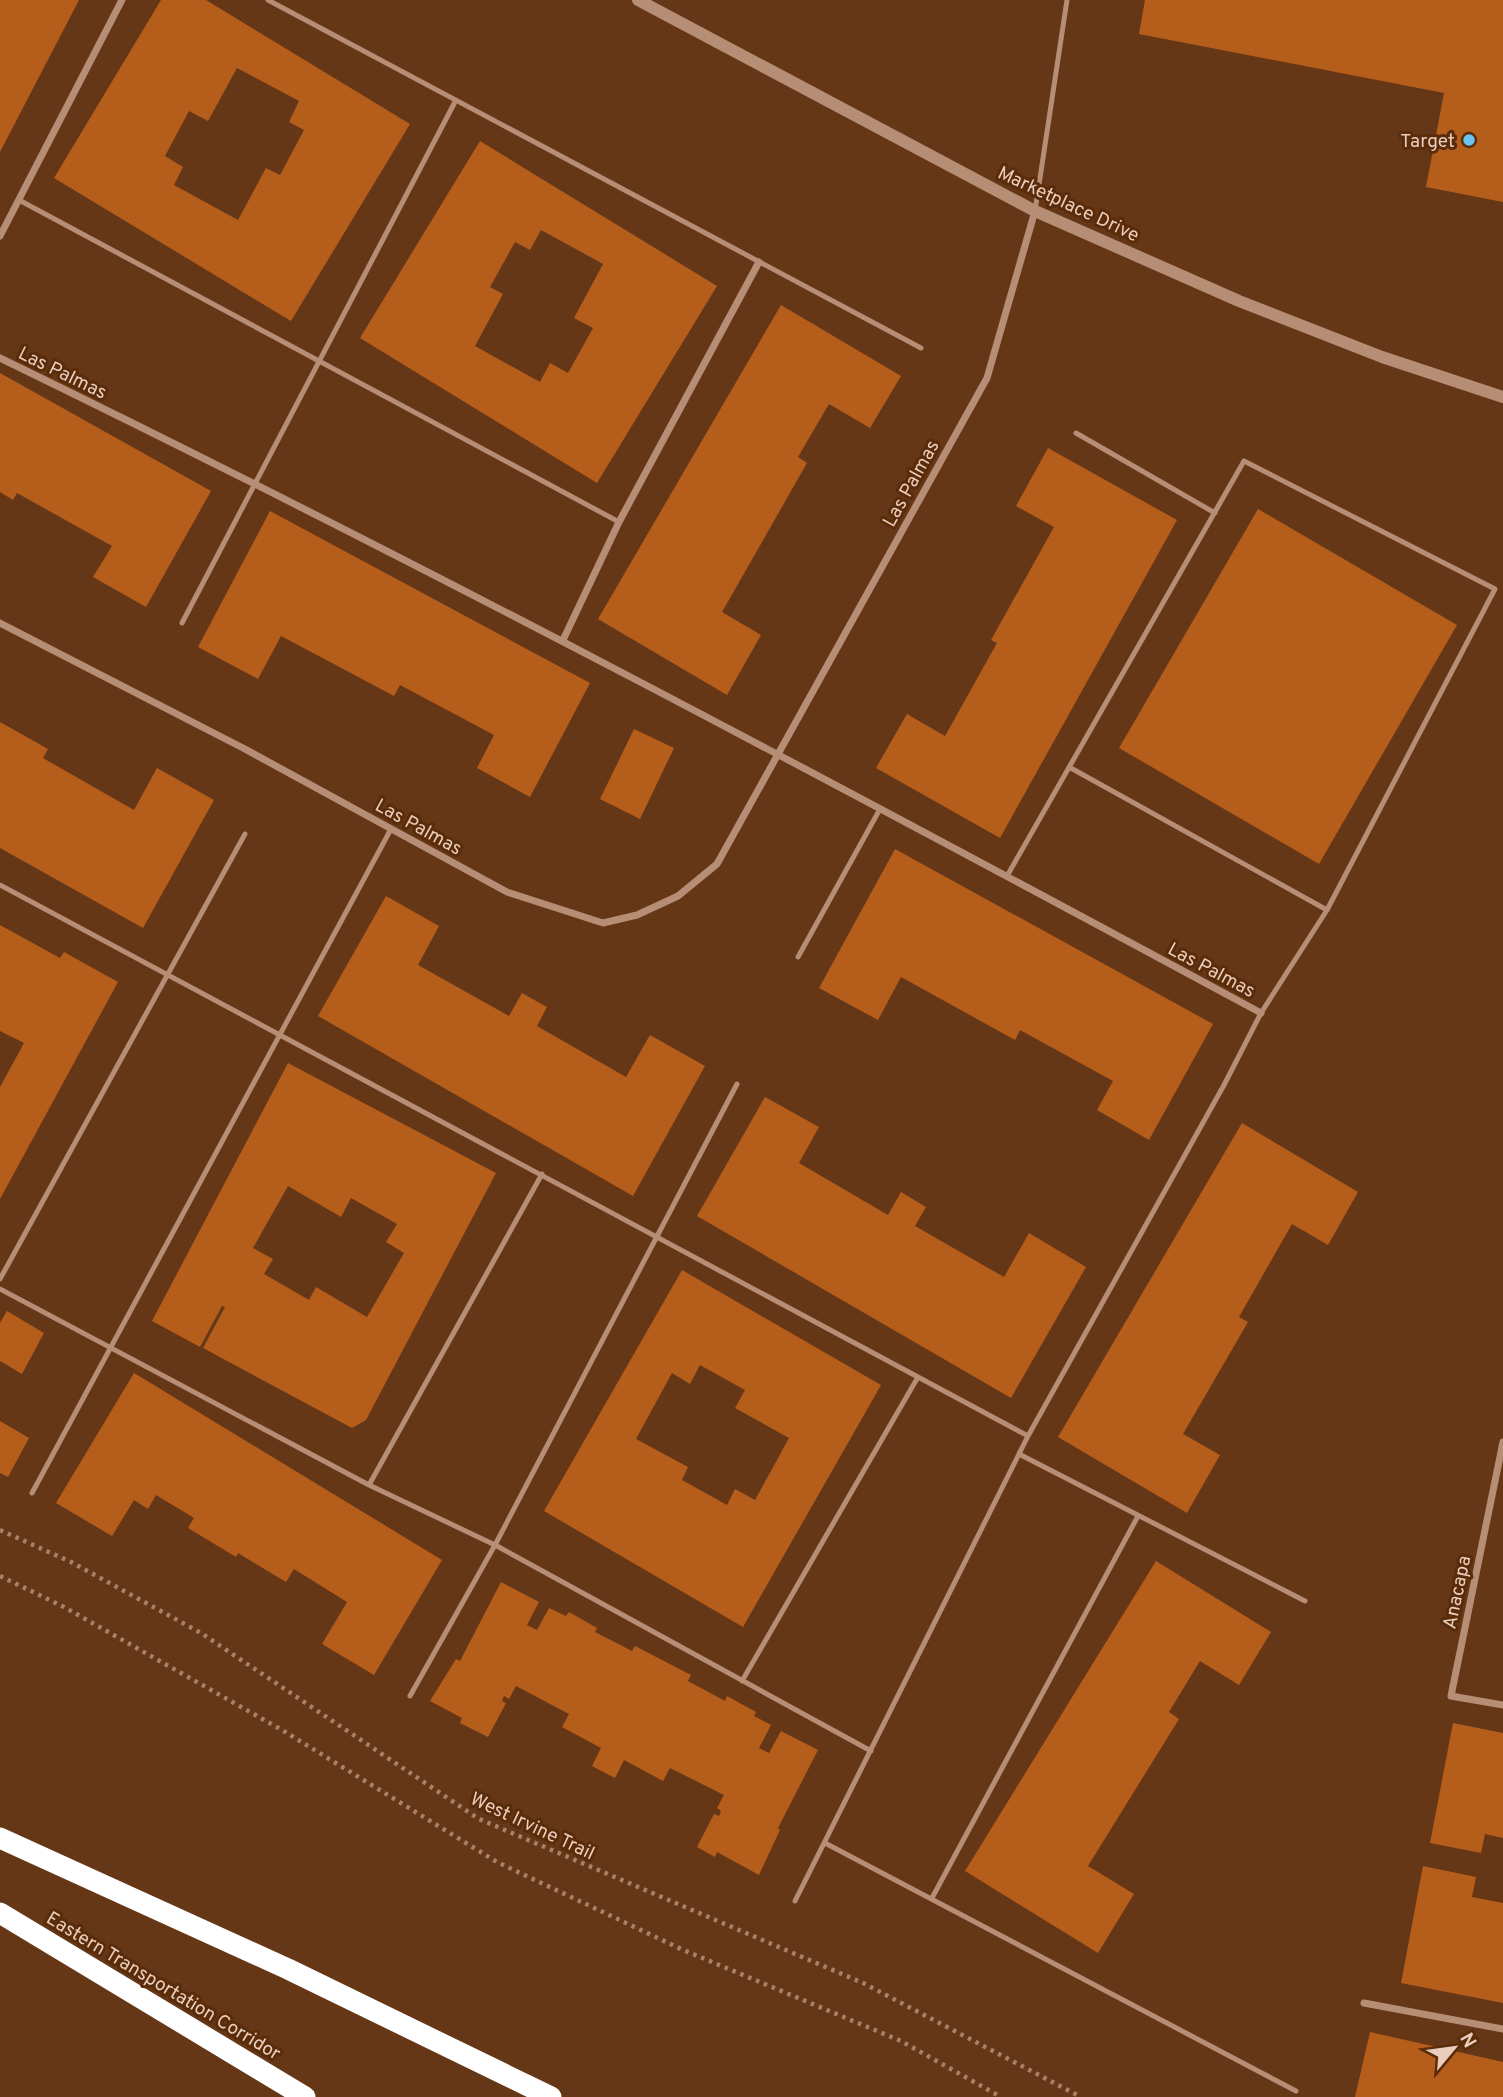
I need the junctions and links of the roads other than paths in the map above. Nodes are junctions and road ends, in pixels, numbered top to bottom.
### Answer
1 (122, 0) edge
2 (268, 0) edge
3 (638, 0) edge
4 (1067, 0) edge
5 (456, 100) junction
6 (19, 200) junction
7 (1035, 211) junction
8 (0, 236) edge
9 (759, 262) junction
10 (921, 348) dead end
11 (0, 358) edge
12 (319, 362) junction
13 (1503, 397) edge
14 (1076, 433) dead end
15 (255, 482) junction
16 (1215, 513) junction
17 (619, 522) junction
18 (181, 623) dead end
19 (0, 624) edge
20 (563, 640) junction
21 (777, 755) junction
22 (1069, 767) junction
23 (880, 809) junction
24 (391, 829) junction
25 (245, 834) dead end
26 (1007, 876) junction
27 (0, 885) edge
28 (1327, 910) junction
29 (798, 957) dead end
30 (166, 973) junction
31 (1261, 1013) junction
32 (280, 1034) junction
33 (737, 1084) dead end
34 (542, 1174) junction
35 (659, 1236) junction
36 (0, 1279) edge
37 (0, 1289) edge
38 (110, 1347) junction
39 (918, 1377) junction
40 (1028, 1436) junction
41 (1503, 1442) edge
42 (1019, 1454) junction
43 (369, 1485) junction
44 (32, 1493) dead end
45 (1138, 1516) junction
46 (495, 1545) junction
47 (1305, 1601) dead end
48 (742, 1681) junction
49 (410, 1696) dead end
50 (1503, 1705) edge
51 (871, 1751) junction
52 (0, 1838) edge
53 (825, 1843) junction
54 (932, 1898) junction
55 (795, 1901) dead end
56 (0, 1913) edge
57 (1364, 2003) dead end
58 (1503, 2029) edge
59 (1296, 2091) dead end
60 (304, 2097) edge
61 (551, 2097) edge

1 - 6 street
2 - 5 lane
3 - 7 street, Marketplace Drive
4 - 7 lane
5 - 9 lane
5 - 12 lane
6 - 8 street
6 - 12 lane
7 - 13 street, Marketplace Drive
7 - 21 street, Las Palmas
9 - 10 lane
9 - 17 street
11 - 15 street, Las Palmas
12 - 15 lane
12 - 17 lane
14 - 16 lane
15 - 18 lane
15 - 20 street, Las Palmas
16 - 22 lane
16 - 28 lane
17 - 20 street
19 - 24 street, Las Palmas
20 - 21 street, Las Palmas
21 - 23 street, Las Palmas
21 - 24 street, Las Palmas
22 - 26 lane
22 - 28 lane
23 - 26 street, Las Palmas
23 - 29 lane
24 - 32 lane
25 - 30 lane
26 - 31 street, Las Palmas
27 - 30 lane
28 - 31 lane
30 - 32 lane
30 - 36 lane
31 - 40 lane
32 - 34 lane
32 - 38 lane
33 - 35 lane
34 - 35 lane
34 - 43 lane
35 - 39 lane
35 - 46 lane
37 - 38 lane
38 - 43 lane
38 - 44 lane
39 - 40 lane
39 - 48 lane
40 - 42 lane
41 - 50 street, Anacapa
42 - 45 lane
42 - 51 lane
43 - 46 lane
45 - 47 lane
45 - 54 lane
46 - 48 lane
46 - 49 lane
48 - 51 lane
51 - 53 lane
52 - 61 highway
53 - 54 lane
53 - 55 lane
54 - 59 lane
56 - 60 highway, Eastern Transportation Corridor
57 - 58 street

